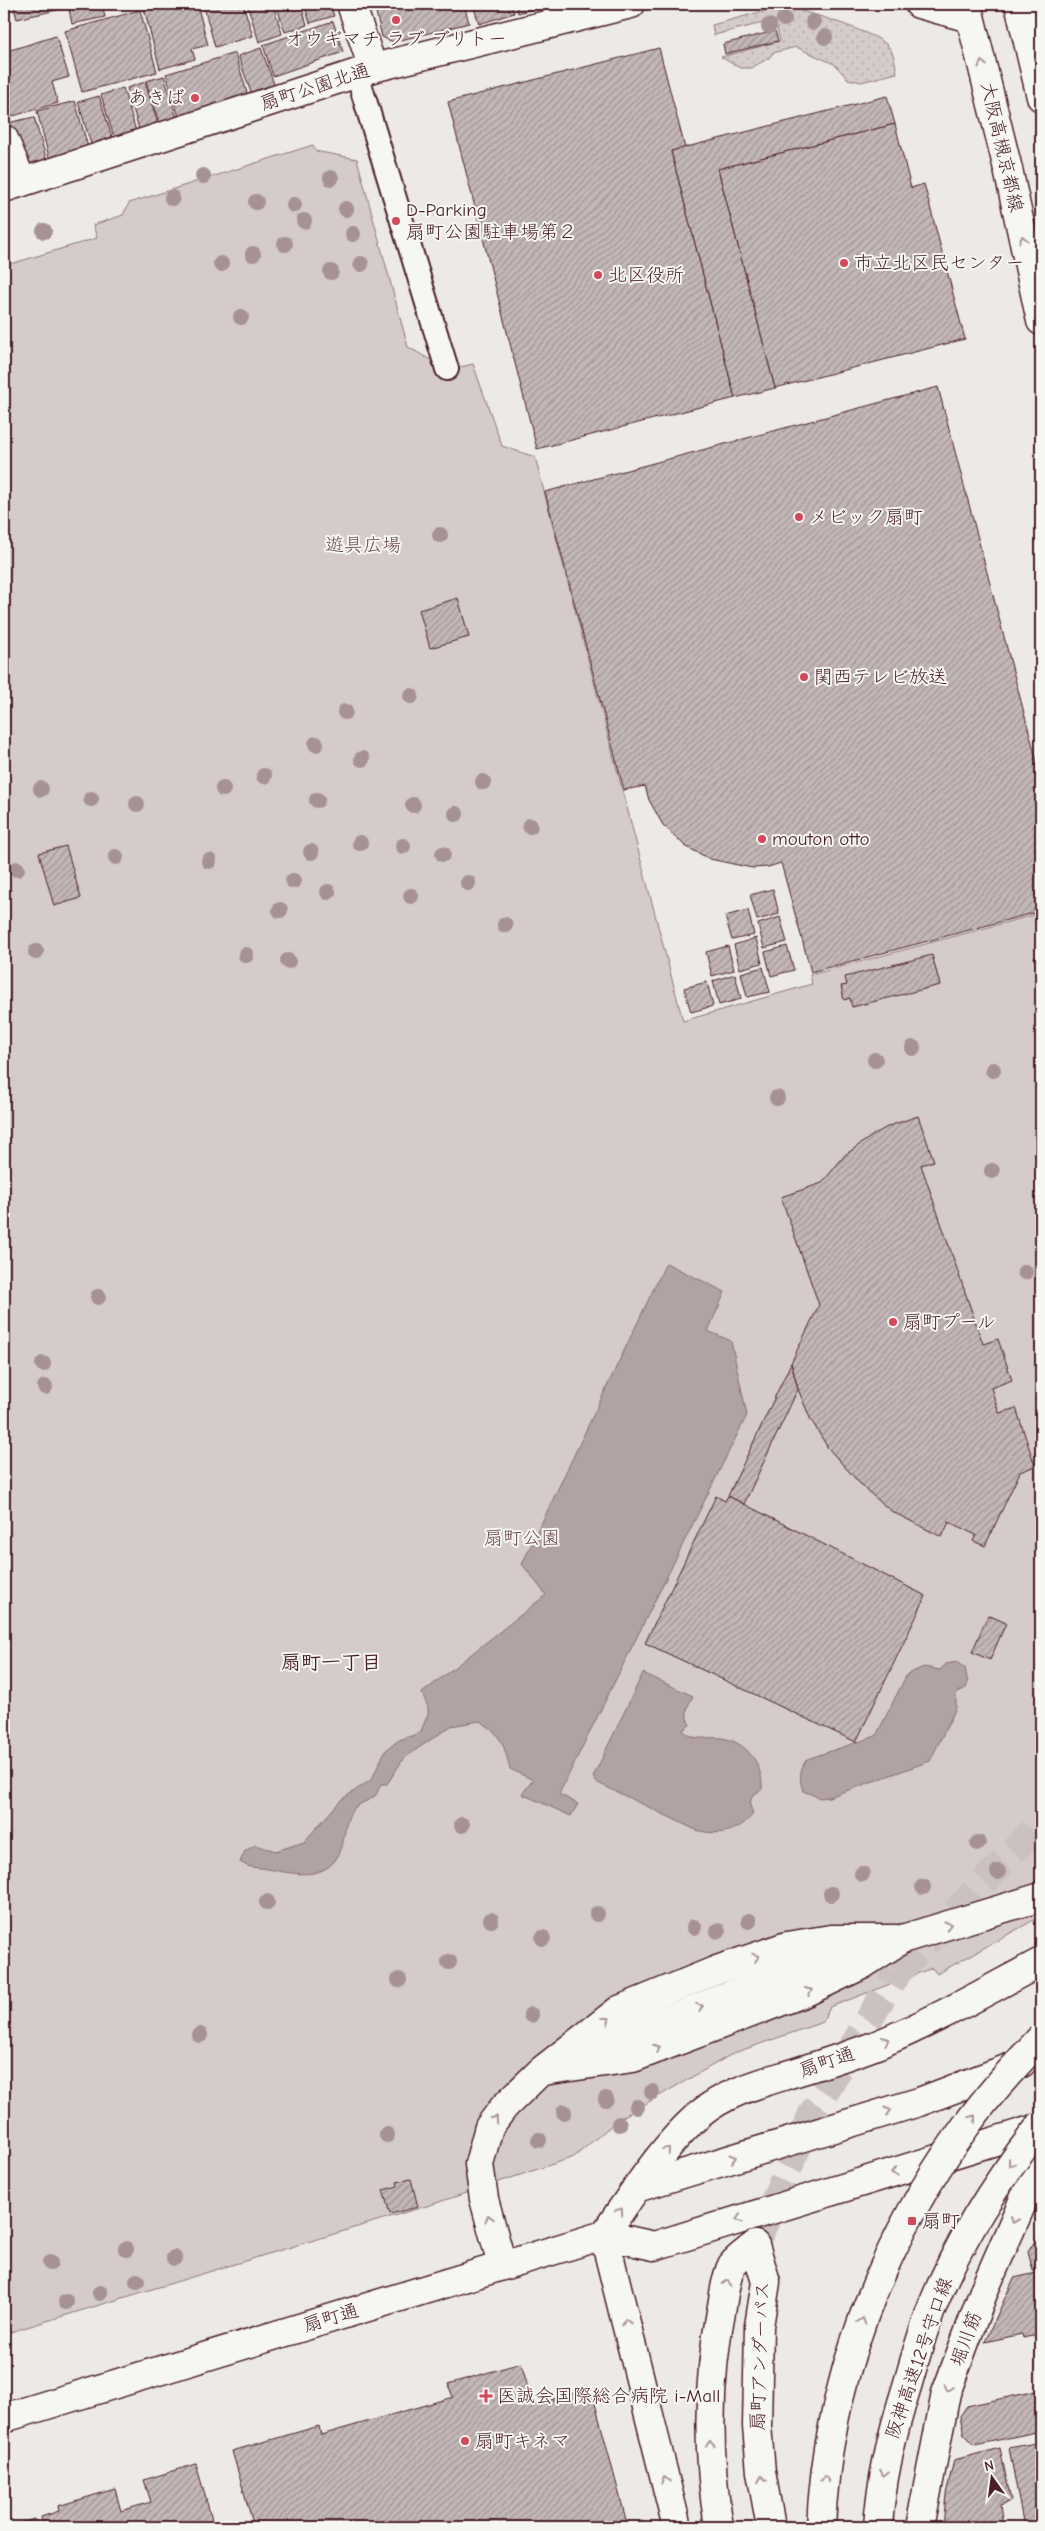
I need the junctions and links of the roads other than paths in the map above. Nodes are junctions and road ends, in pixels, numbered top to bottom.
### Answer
1 (351, 4) edge
2 (631, 4) edge
3 (919, 4) edge
4 (1019, 4) edge
5 (968, 11) edge
6 (365, 71) junction
7 (1041, 97) edge
8 (4, 139) edge
9 (13, 185) edge
10 (1041, 321) edge
11 (447, 369) dead end
12 (1041, 1897) edge
13 (1041, 1962) edge
14 (1041, 2038) edge
15 (1041, 2056) edge
16 (1012, 2068) junction
17 (1041, 2126) edge
18 (1041, 2160) edge
19 (636, 2188) junction
20 (604, 2235) junction
21 (502, 2265) junction
22 (4, 2418) edge
23 (677, 2527) edge
24 (719, 2527) edge
25 (770, 2527) edge
26 (820, 2527) edge
27 (878, 2527) edge
28 (920, 2527) edge

1 - 6 main road
2 - 6 main road, 扇町公園北通
3 - 5 main road
4 - 7 main road
10 -> 5 main road, 大阪高槻京都線
6 - 9 main road, 扇町公園北通
6 - 11 lane
8 - 9 main road
21 -> 12 main road, bridge
19 -> 13 main road, 扇町通
14 - 16 main road
26 -> 14 main road, bridge
15 - 16 main road
19 -> 16 main road
17 -> 20 main road
17 -> 27 main road, 阪神高速12号守口線, bridge
18 -> 28 main road, 堀川筋
20 -> 19 main road, 扇町通
20 - 21 main road, 扇町通
23 -> 20 main road
21 - 22 main road, 扇町通
24 - 25 main road, 扇町アンダーパス

